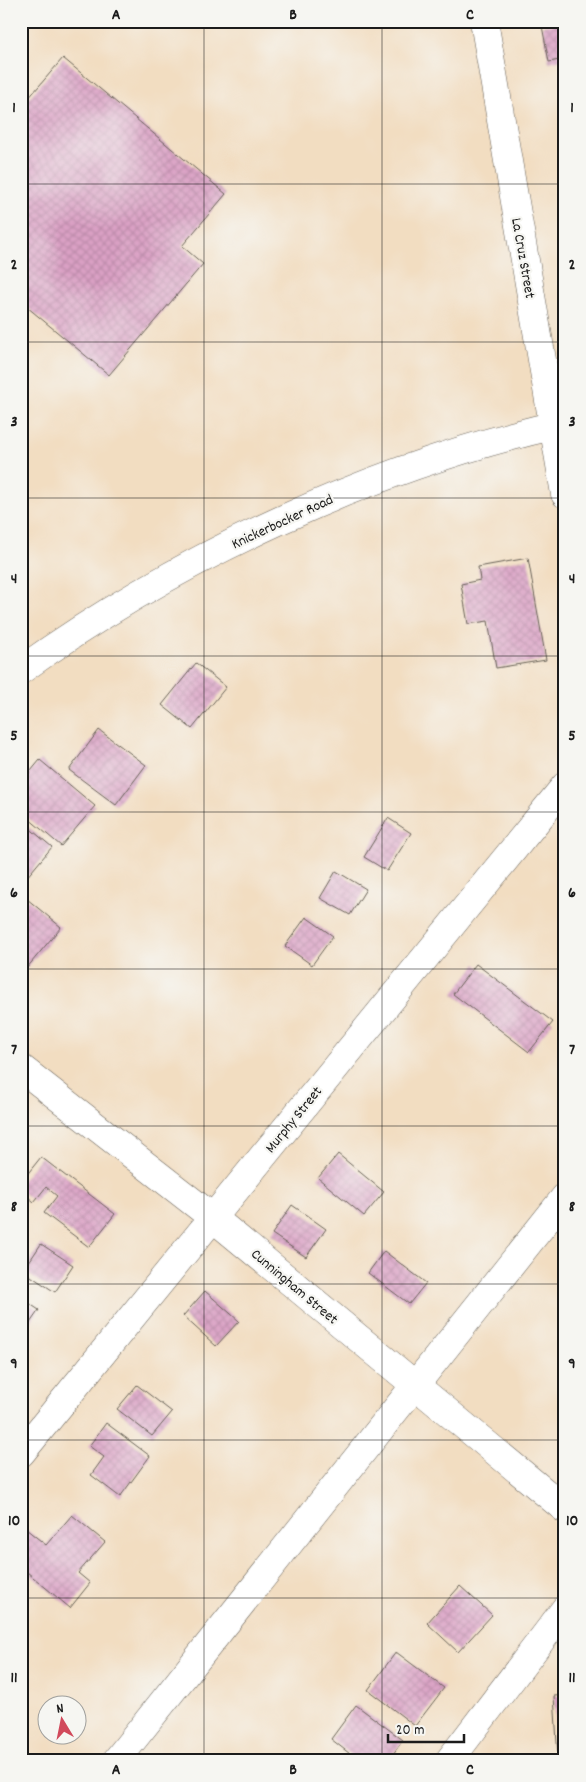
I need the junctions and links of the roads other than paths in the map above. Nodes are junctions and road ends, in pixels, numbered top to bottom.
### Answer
1 (484, 21) edge
2 (559, 424) edge
3 (565, 494) edge
4 (21, 670) edge
5 (565, 786) edge
6 (21, 1068) edge
7 (565, 1197) edge
8 (212, 1218) junction
9 (416, 1386) junction
10 (21, 1453) edge
11 (565, 1509) edge
12 (565, 1609) edge
13 (116, 1761) edge
14 (450, 1761) edge

1 - 2 street, La Cruz Street
2 - 3 street, La Cruz Street
2 - 4 street, Knickerbocker Road
5 - 8 street, Murphy Street
6 - 8 street, Cunningham Street
7 - 9 street
8 - 9 street, Cunningham Street
8 - 10 street, Murphy Street
9 - 11 street, Cunningham Street
9 - 13 street
12 - 14 street

